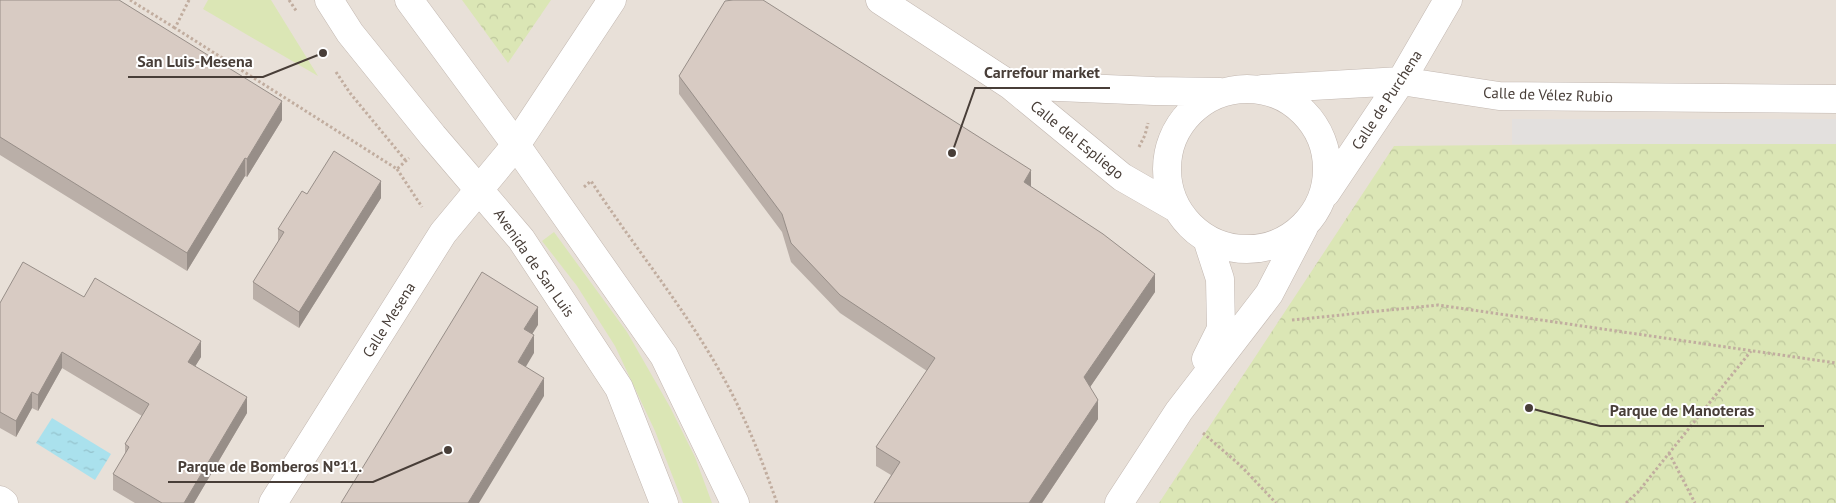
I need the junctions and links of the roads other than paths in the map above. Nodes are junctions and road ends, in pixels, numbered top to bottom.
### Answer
1 (329, 0) edge
2 (409, 0) edge
3 (612, 0) edge
4 (880, 0) edge
5 (1448, 0) edge
6 (1401, 81) junction
7 (1010, 85) junction
8 (1262, 89) junction
9 (1220, 92) junction
10 (1836, 100) edge
11 (516, 145) junction
12 (480, 189) junction
13 (1322, 198) junction
14 (1176, 208) junction
15 (1304, 227) junction
16 (1206, 239) junction
17 (1179, 411) junction
18 (0, 500) edge
19 (4, 503) edge
20 (273, 503) edge
21 (664, 503) edge
22 (735, 503) edge
23 (1119, 503) edge

1 - 12 street, Avenida de San Luis
2 - 11 street
3 - 11 street, Calle Mesena
4 - 7 street, Calle del Espliego
5 - 6 street, Calle de Purchena
6 - 8 street, Calle de Vélez Rubio
6 - 10 street, Calle de Vélez Rubio
6 - 13 street, Calle de Purchena
7 - 9 street
7 - 14 street, Calle del Espliego
8 - 9 street
8 - 13 street
9 - 14 street
11 - 12 street, Calle Mesena
11 - 22 street
12 - 20 street, Calle Mesena
12 - 21 street, Avenida de San Luis
13 - 15 street
14 - 16 street
15 - 16 street
15 - 17 street
16 - 17 street
17 - 23 street
18 - 19 street

